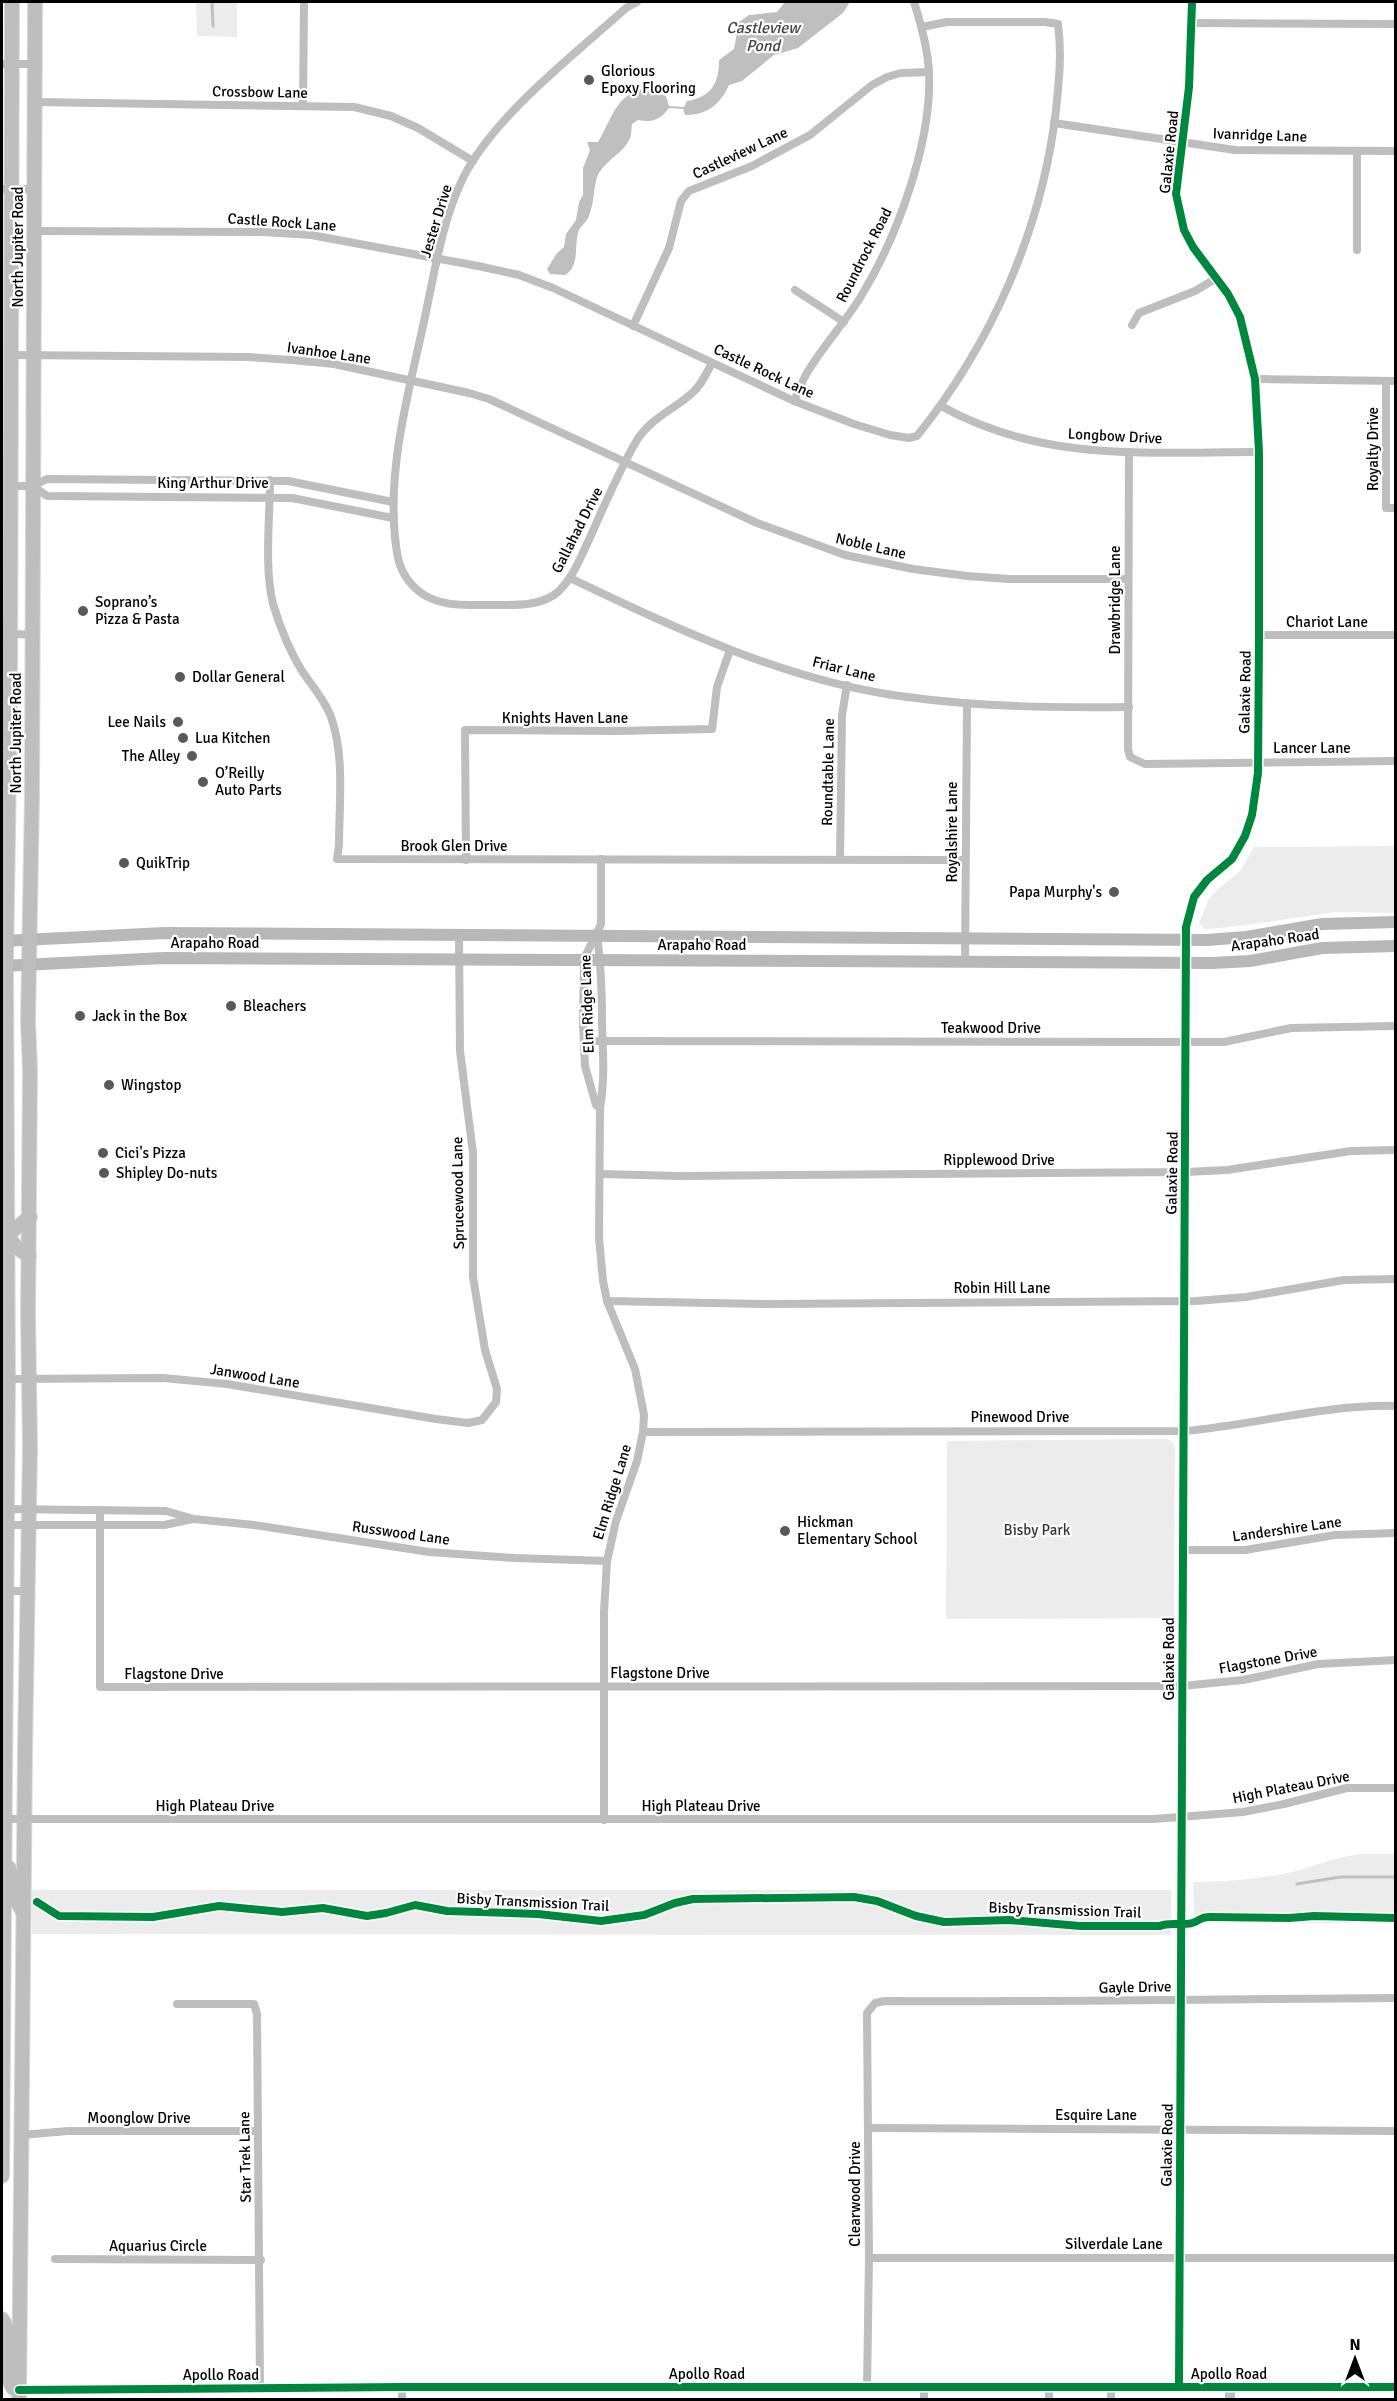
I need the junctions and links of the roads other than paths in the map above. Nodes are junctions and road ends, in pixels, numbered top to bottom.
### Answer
1 (12, 2) edge
2 (35, 2) edge
3 (304, 2) edge
4 (637, 2) edge
5 (914, 2) edge
6 (1192, 2) edge
7 (1192, 23) junction
8 (1395, 24) edge
9 (922, 27) junction
10 (7, 64) edge
11 (35, 64) junction
12 (929, 72) junction
13 (34, 102) junction
14 (303, 106) junction
15 (1054, 123) junction
16 (1182, 143) junction
17 (1357, 151) junction
18 (1395, 151) edge
19 (473, 161) junction
20 (7, 189) edge
21 (34, 189) junction
22 (34, 231) junction
23 (1356, 250) dead end
24 (438, 258) junction
25 (1217, 278) junction
26 (795, 290) dead end
27 (6, 318) edge
28 (844, 322) junction
29 (633, 326) junction
30 (1132, 326) dead end
31 (11, 355) junction
32 (33, 355) junction
33 (712, 363) junction
34 (1255, 379) junction
35 (411, 381) junction
36 (1391, 381) edge
37 (794, 401) junction
38 (941, 406) junction
39 (6, 445) edge
40 (1130, 452) junction
41 (1258, 452) junction
42 (625, 464) junction
43 (270, 480) junction
44 (10, 486) junction
45 (33, 486) junction
46 (270, 497) junction
47 (393, 502) junction
48 (1395, 508) edge
49 (393, 518) junction
50 (570, 578) junction
51 (1128, 579) junction
52 (6, 633) edge
53 (32, 635) junction
54 (1395, 635) edge
55 (1259, 636) junction
56 (730, 650) junction
57 (847, 686) junction
58 (967, 703) junction
59 (1129, 707) junction
60 (1128, 749) joint
61 (1395, 761) edge
62 (1258, 762) junction
63 (9, 796) junction
64 (32, 796) junction
65 (601, 859) junction
66 (840, 859) junction
67 (466, 860) junction
68 (965, 860) junction
69 (1395, 922) edge
70 (274, 935) junction
71 (459, 935) junction
72 (597, 935) junction
73 (966, 937) junction
74 (30, 939) junction
75 (1186, 939) junction
76 (4, 941) edge
77 (1395, 946) edge
78 (275, 958) junction
79 (460, 958) junction
80 (584, 959) junction
81 (601, 959) junction
82 (965, 962) junction
83 (1186, 963) junction
84 (28, 965) junction
85 (4, 966) edge
86 (1395, 1026) edge
87 (584, 1041) junction
88 (603, 1041) junction
89 (1186, 1041) junction
90 (600, 1108) junction
91 (7, 1124) junction
92 (30, 1124) junction
93 (1395, 1150) edge
94 (1185, 1172) junction
95 (600, 1174) junction
96 (30, 1218) junction
97 (7, 1235) junction
98 (29, 1256) junction
99 (1395, 1280) edge
100 (607, 1301) junction
101 (1184, 1301) junction
102 (8, 1379) junction
103 (30, 1379) junction
104 (1395, 1406) edge
105 (491, 1411) joint
106 (1185, 1431) junction
107 (643, 1432) junction
108 (6, 1509) junction
109 (29, 1510) junction
110 (100, 1510) junction
111 (194, 1519) junction
112 (6, 1525) junction
113 (28, 1525) junction
114 (100, 1526) junction
115 (1395, 1533) edge
116 (1183, 1550) junction
117 (607, 1561) junction
118 (4, 1591) edge
119 (28, 1591) junction
120 (1395, 1660) edge
121 (1182, 1686) junction
122 (604, 1687) junction
123 (1395, 1788) edge
124 (1182, 1816) junction
125 (4, 1820) junction
126 (24, 1820) junction
127 (604, 1820) junction
128 (2, 1863) edge
129 (24, 1914) junction
130 (1395, 1998) edge
131 (1181, 1999) junction
132 (2, 2001) edge
133 (22, 2001) junction
134 (875, 2003) joint
135 (177, 2004) dead end
136 (868, 2128) junction
137 (1181, 2129) junction
138 (257, 2131) junction
139 (1395, 2131) edge
140 (2, 2135) edge
141 (21, 2135) junction
142 (2, 2150) edge
143 (2, 2176) edge
144 (869, 2258) junction
145 (1180, 2258) junction
146 (1395, 2258) edge
147 (55, 2259) dead end
148 (261, 2260) junction
149 (2, 2319) edge
150 (867, 2387) junction
151 (924, 2387) junction
152 (1049, 2387) junction
153 (1111, 2387) junction
154 (1395, 2387) edge
155 (260, 2388) junction
156 (402, 2388) junction
157 (1179, 2388) junction
158 (1230, 2388) junction
159 (16, 2396) edge
160 (402, 2400) edge
161 (924, 2400) edge
162 (1049, 2400) edge
163 (1111, 2400) edge
164 (1230, 2400) edge

1 - 10 main road, North Jupiter Road
2 - 11 main road, North Jupiter Road
3 - 14 street
4 - 19 street, Jester Drive
5 - 9 street, Roundrock Road
6 - 7 street, Galaxie Road
7 - 8 street
7 - 16 street, Galaxie Road
9 - 12 street, Roundrock Road
9 - 15 street, Castle Rock Lane
10 - 11 street
10 - 20 main road, North Jupiter Road
11 - 13 main road, North Jupiter Road
12 - 28 street, Roundrock Road
12 - 29 street, Castleview Lane
13 - 14 street, Crossbow Lane
13 - 21 main road, North Jupiter Road
14 - 19 street, Crossbow Lane
15 - 16 street, Ivanridge Lane
15 - 38 street, Castle Rock Lane
16 - 17 street, Ivanridge Lane
16 - 25 street, Galaxie Road
17 - 18 street, Ivanridge Lane
17 - 23 street
19 - 24 street, Jester Drive
20 - 21 street
20 - 27 main road, North Jupiter Road
21 - 22 main road, North Jupiter Road
22 - 24 street, Castle Rock Lane
22 - 32 main road, North Jupiter Road
24 - 29 street, Castle Rock Lane
24 - 35 street, Jester Drive
25 - 30 street
25 - 34 street, Galaxie Road
26 - 28 street
27 - 31 main road, North Jupiter Road
28 - 37 street, Roundrock Road
29 - 33 street, Castle Rock Lane
31 - 32 street, Ivanhoe Lane
31 - 39 main road, North Jupiter Road
32 - 35 street, Ivanhoe Lane
32 - 45 main road, North Jupiter Road
33 - 37 street, Castle Rock Lane
33 - 42 street, Gallahad Drive
34 - 36 street
34 - 41 street, Galaxie Road
35 - 42 street, Ivanhoe Lane
35 - 47 street, Jester Drive
36 - 48 street, Royalty Drive
37 - 38 street, Castle Rock Lane
38 - 40 street, Longbow Drive
39 - 44 main road, North Jupiter Road
40 - 41 street, Longbow Drive
40 - 51 street, Drawbridge Lane
41 - 55 street, Galaxie Road
42 - 50 street, Gallahad Drive
42 - 51 street, Noble Lane
43 - 45 street, King Arthur Drive
43 - 46 street, Brook Glen Drive
43 - 47 street, King Arthur Drive
44 - 45 street, King Arthur Drive
44 - 52 main road, North Jupiter Road
45 - 46 street, King Arthur Drive
45 - 53 main road, North Jupiter Road
46 - 49 street, King Arthur Drive
46 - 67 street, Brook Glen Drive
47 - 49 street, Jester Drive
49 - 50 street, Gallahad Drive
50 - 56 street, Friar Lane
51 - 59 street, Drawbridge Lane
52 - 53 street
52 - 63 main road, North Jupiter Road
53 - 64 main road, North Jupiter Road
54 - 55 street, Chariot Lane
55 - 62 street, Galaxie Road
56 - 57 street, Friar Lane
56 - 67 street, Knights Haven Lane
57 - 58 street, Friar Lane
57 - 66 street, Roundtable Lane
58 - 59 street, Friar Lane
58 - 68 street, Royalshire Lane
59 - 60 street, Drawbridge Lane
60 - 62 street, Lancer Lane
61 - 62 street, Lancer Lane
62 - 75 street, Galaxie Road
63 - 64 main road
63 - 76 main road, North Jupiter Road
64 - 74 main road, North Jupiter Road
65 - 66 street, Brook Glen Drive
65 - 67 street, Brook Glen Drive
65 - 72 street, Elm Ridge Lane
66 - 68 street, Brook Glen Drive
68 - 73 street, Royalshire Lane
69 - 75 main road, Arapaho Road
70 - 71 main road, Arapaho Road
70 - 74 main road, Arapaho Road
70 - 78 main road
71 - 72 main road, Arapaho Road
71 - 79 street, Sprucewood Lane
72 - 73 main road, Arapaho Road
72 - 80 street, Elm Ridge Lane
72 - 81 street, Elm Ridge Lane
73 - 75 main road, Arapaho Road
73 - 82 street, Royalshire Lane
74 - 76 main road, Arapaho Road
74 - 84 main road, North Jupiter Road
75 - 83 street, Galaxie Road
76 - 85 main road, North Jupiter Road
77 - 83 main road, Arapaho Road
78 - 79 main road, Arapaho Road
78 - 84 main road, Arapaho Road
79 - 80 main road, Arapaho Road
79 - 105 street, Sprucewood Lane
80 - 81 main road, Arapaho Road
80 - 87 street, Elm Ridge Lane
81 - 82 main road, Arapaho Road
81 - 88 street, Elm Ridge Lane
82 - 83 main road, Arapaho Road
83 - 89 street, Galaxie Road
84 - 85 main road, Arapaho Road
84 - 92 main road, North Jupiter Road
85 - 91 main road, North Jupiter Road
86 - 89 street, Teakwood Drive
87 - 88 street, Teakwood Drive
87 - 90 street, Elm Ridge Lane
88 - 89 street, Teakwood Drive
88 - 90 street, Elm Ridge Lane
89 - 94 street, Galaxie Road
90 - 95 street, Elm Ridge Lane
91 - 92 main road
91 - 97 main road, North Jupiter Road
92 - 96 main road, North Jupiter Road
93 - 94 street, Ripplewood Drive
94 - 95 street, Ripplewood Drive
94 - 101 street, Galaxie Road
95 - 100 street, Elm Ridge Lane
96 - 97 main road
96 - 98 main road, North Jupiter Road
97 - 98 main road
97 - 102 main road, North Jupiter Road
98 - 103 main road, North Jupiter Road
99 - 101 street, Robin Hill Lane
100 - 101 street, Robin Hill Lane
100 - 107 street, Elm Ridge Lane
101 - 106 street, Galaxie Road
102 - 103 street, Janwood Lane
102 - 108 main road, North Jupiter Road
103 - 105 street, Janwood Lane
103 - 109 main road, North Jupiter Road
104 - 106 street, Pinewood Drive
106 - 107 street, Pinewood Drive
106 - 116 street, Galaxie Road
107 - 117 street, Elm Ridge Lane
108 - 109 street, Russwood Lane
108 - 112 main road, North Jupiter Road
109 - 110 street, Russwood Lane
109 - 113 main road, North Jupiter Road
110 - 111 street, Russwood Lane
110 - 114 street, Flagstone Drive
111 - 114 street, Russwood Lane
111 - 117 street, Russwood Lane
112 - 113 street, Russwood Lane
112 - 118 main road, North Jupiter Road
113 - 114 street, Russwood Lane
113 - 119 main road, North Jupiter Road
114 - 122 street, Flagstone Drive
115 - 116 street, Landershire Lane
116 - 121 street, Galaxie Road
117 - 122 street, Elm Ridge Lane
118 - 119 street
118 - 125 main road, North Jupiter Road
119 - 126 main road, North Jupiter Road
120 - 121 street, Flagstone Drive
121 - 122 street, Flagstone Drive
121 - 124 street, Galaxie Road
122 - 127 street, Elm Ridge Lane
123 - 124 street, High Plateau Drive
124 - 127 street, High Plateau Drive
124 - 131 street, Galaxie Road
125 - 126 street, High Plateau Drive
125 - 128 main road, North Jupiter Road
126 - 127 street, High Plateau Drive
126 - 129 main road, North Jupiter Road
128 - 129 main road
128 - 132 main road, North Jupiter Road
129 - 133 main road, North Jupiter Road
130 - 131 street, Gayle Drive
131 - 134 street, Gayle Drive
131 - 137 street, Galaxie Road
132 - 133 street
132 - 140 main road, North Jupiter Road
133 - 141 main road, North Jupiter Road
134 - 136 street, Clearwood Drive
135 - 138 street, Star Trek Lane
136 - 137 street, Esquire Lane
136 - 144 street, Clearwood Drive
137 - 139 street, Esquire Lane
137 - 145 street, Galaxie Road
138 - 141 street, Moonglow Drive
138 - 148 street, Star Trek Lane
140 - 141 street
140 - 142 main road, North Jupiter Road
141 - 142 street
141 - 159 main road, North Jupiter Road
142 - 143 main road, North Jupiter Road
144 - 145 street, Silverdale Lane
144 - 150 street, Clearwood Drive
145 - 146 street, Silverdale Lane
145 - 157 street, Galaxie Road
147 - 148 street, Aquarius Circle
148 - 155 street, Star Trek Lane
149 - 159 main road
150 - 151 street, Apollo Road
150 - 156 street, Apollo Road
151 - 152 street, Apollo Road
151 - 161 street
152 - 153 street, Apollo Road
152 - 162 street
153 - 157 street, Apollo Road
153 - 163 street
154 - 158 street, Apollo Road
155 - 156 street, Apollo Road
155 - 159 street, Apollo Road
156 - 160 street
157 - 158 street, Apollo Road
158 - 164 street

